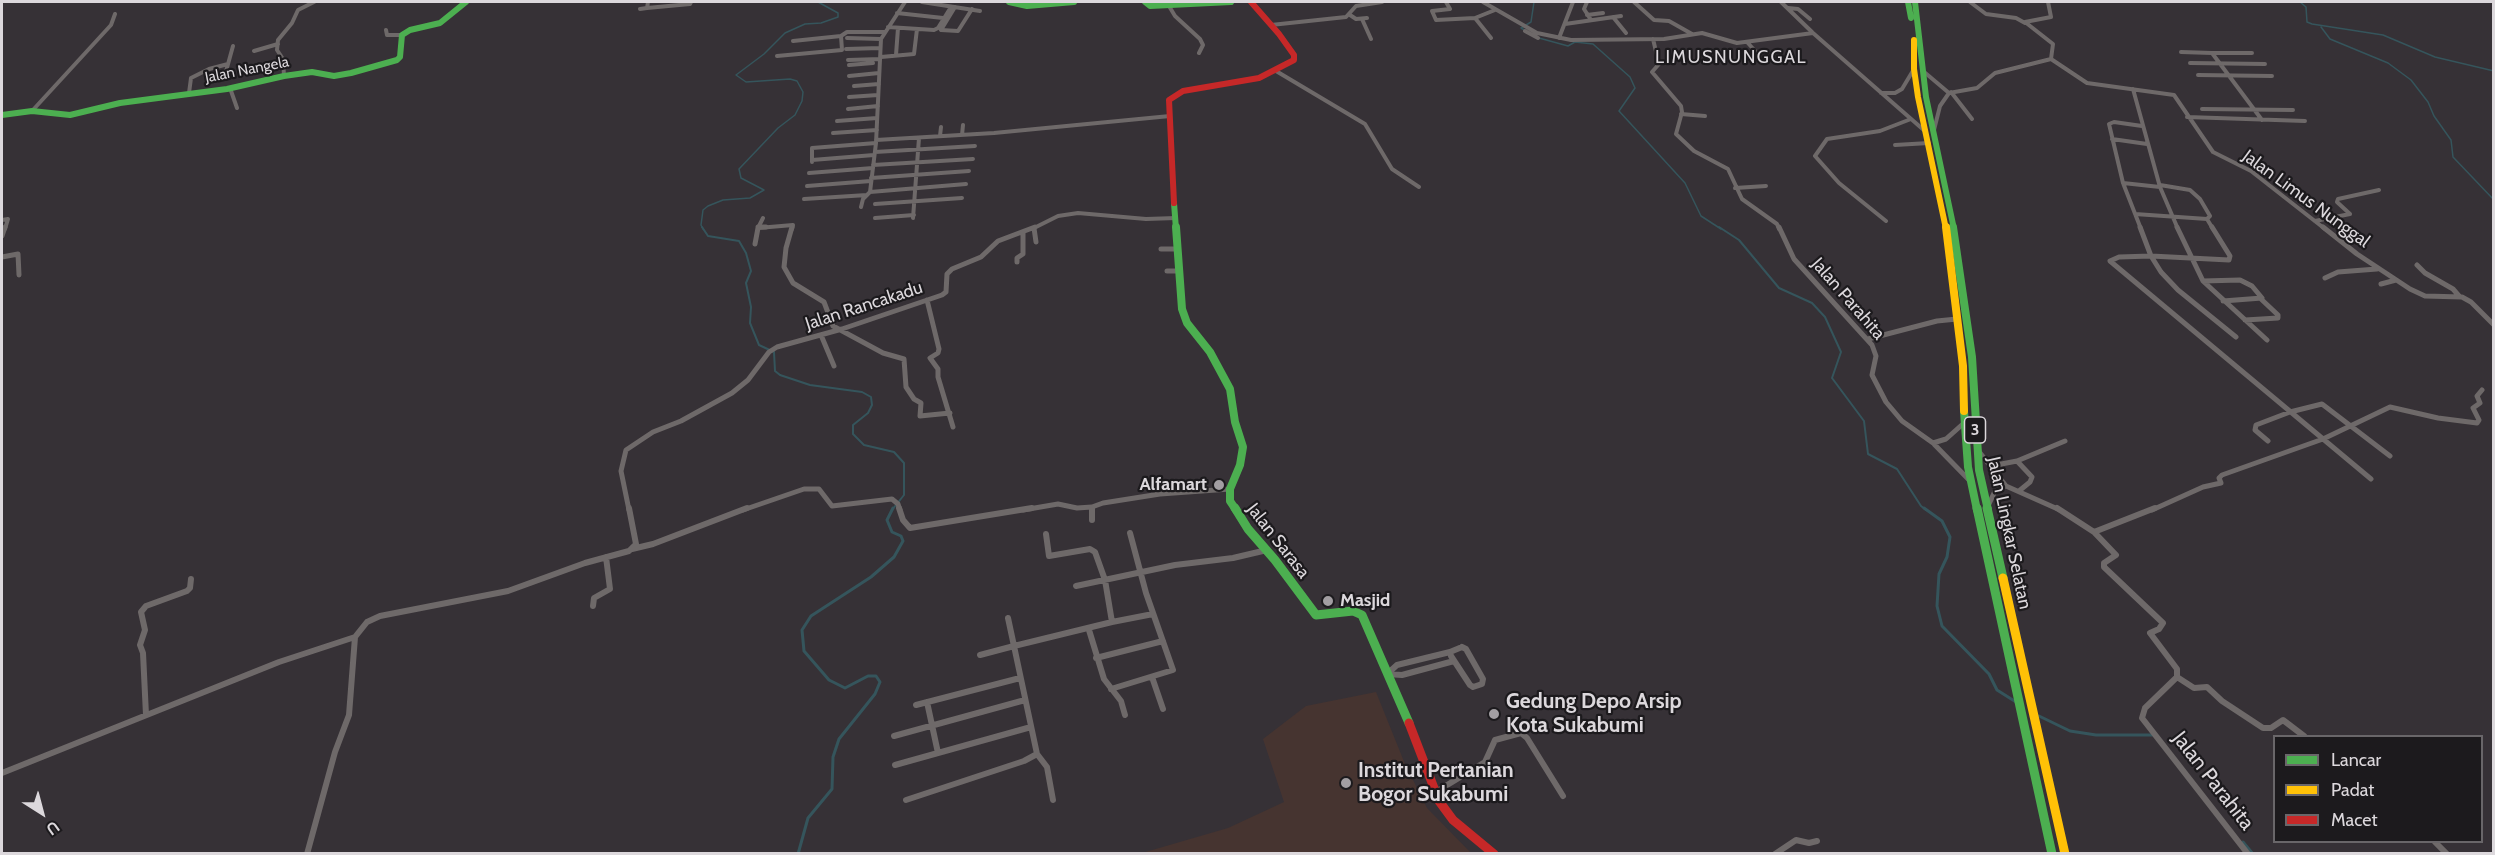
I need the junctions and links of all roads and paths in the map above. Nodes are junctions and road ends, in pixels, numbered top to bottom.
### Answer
1 (314, 2) edge
2 (466, 2) edge
3 (648, 2) edge
4 (905, 2) edge
5 (922, 2) edge
6 (1009, 2) edge
7 (1074, 2) edge
8 (1145, 2) edge
9 (1231, 2) edge
10 (1251, 2) edge
11 (1351, 2) edge
12 (1380, 2) edge
13 (1446, 2) edge
14 (1483, 2) edge
15 (1573, 2) edge
16 (1587, 2) edge
17 (1634, 2) edge
18 (1781, 2) edge
19 (1908, 2) edge
20 (1915, 2) edge
21 (1970, 2) edge
22 (2048, 2) edge
23 (690, 5) edge
24 (1593, 5) dead end
25 (1169, 6) junction
26 (1356, 6) junction
27 (953, 7) junction
28 (647, 8) junction
29 (1788, 8) junction
30 (640, 9) dead end
31 (972, 9) junction
32 (1495, 10) junction
33 (980, 11) dead end
34 (897, 13) junction
35 (1603, 13) dead end
36 (115, 14) dead end
37 (1350, 15) junction
38 (1578, 15) dead end
39 (1587, 15) junction
40 (1621, 16) dead end
41 (1613, 17) junction
42 (943, 18) junction
43 (1367, 18) dead end
44 (1475, 18) junction
45 (1362, 19) junction
46 (1810, 19) dead end
47 (1591, 20) junction
48 (1578, 22) junction
49 (2025, 23) junction
50 (1565, 24) junction
51 (1271, 25) junction
52 (888, 27) junction
53 (898, 28) junction
54 (917, 29) junction
55 (386, 30) dead end
56 (1528, 30) junction
57 (885, 32) junction
58 (1626, 33) dead end
59 (1813, 33) junction
60 (1692, 34) junction
61 (402, 35) junction
62 (841, 36) junction
63 (848, 38) dead end
64 (1491, 38) dead end
65 (1538, 38) dead end
66 (1559, 38) junction
67 (881, 39) junction
68 (1371, 39) dead end
69 (1653, 39) junction
70 (794, 41) dead end
71 (1747, 42) junction
72 (278, 44) junction
73 (233, 46) dead end
74 (880, 48) junction
75 (846, 49) dead end
76 (254, 51) dead end
77 (1756, 52) dead end
78 (2181, 52) dead end
79 (1199, 53) dead end
80 (2252, 53) dead end
81 (2212, 54) junction
82 (777, 56) dead end
83 (896, 56) junction
84 (880, 59) junction
85 (2051, 59) junction
86 (849, 63) dead end
87 (2190, 63) dead end
88 (228, 64) junction
89 (2220, 64) junction
90 (2265, 64) dead end
91 (1918, 70) junction
92 (1276, 71) junction
93 (879, 73) junction
94 (2198, 75) dead end
95 (2228, 75) junction
96 (284, 76) junction
97 (849, 76) dead end
98 (2272, 76) dead end
99 (214, 78) dead end
100 (879, 84) junction
101 (854, 86) dead end
102 (230, 88) junction
103 (2133, 89) junction
104 (189, 93) junction
105 (1881, 93) junction
106 (1950, 93) junction
107 (878, 95) junction
108 (849, 97) dead end
109 (878, 106) junction
110 (237, 108) dead end
111 (848, 109) dead end
112 (2202, 109) dead end
113 (2254, 109) junction
114 (2293, 110) dead end
115 (32, 111) junction
116 (4, 113) edge
117 (1682, 114) junction
118 (1170, 116) junction
119 (1705, 116) dead end
120 (2187, 117) junction
121 (877, 118) junction
122 (1911, 118) junction
123 (1972, 119) dead end
124 (2262, 120) junction
125 (837, 121) dead end
126 (2305, 121) dead end
127 (963, 125) dead end
128 (2142, 126) junction
129 (941, 127) dead end
130 (877, 130) junction
131 (833, 133) dead end
132 (1930, 133) junction
133 (962, 135) junction
134 (940, 136) junction
135 (919, 138) junction
136 (2112, 139) junction
137 (876, 142) junction
138 (1929, 143) junction
139 (2147, 144) junction
140 (975, 146) dead end
141 (1895, 146) dead end
142 (918, 149) junction
143 (875, 154) junction
144 (973, 159) dead end
145 (917, 163) junction
146 (873, 167) junction
147 (969, 171) dead end
148 (809, 173) dead end
149 (917, 175) junction
150 (871, 180) junction
151 (2123, 183) junction
152 (966, 184) dead end
153 (807, 186) dead end
154 (1766, 186) dead end
155 (2160, 186) junction
156 (1419, 187) dead end
157 (916, 188) junction
158 (1735, 188) junction
159 (2379, 190) dead end
160 (868, 193) junction
161 (962, 198) dead end
162 (804, 199) dead end
163 (915, 201) junction
164 (875, 204) dead end
165 (861, 207) dead end
166 (2135, 214) junction
167 (2170, 216) junction
168 (763, 218) dead end
169 (875, 218) dead end
170 (1176, 218) junction
171 (2207, 219) junction
172 (2, 220) edge
173 (1886, 221) dead end
174 (2315, 221) junction
175 (758, 228) junction
176 (1034, 228) junction
177 (2, 233) edge
178 (1023, 233) junction
179 (1036, 242) dead end
180 (755, 244) dead end
181 (1161, 249) dead end
182 (1177, 249) junction
183 (1954, 254) junction
184 (2151, 256) junction
185 (2, 257) edge
186 (2190, 258) junction
187 (1017, 262) dead end
188 (2417, 265) dead end
189 (2379, 269) junction
190 (1167, 271) dead end
191 (1178, 271) junction
192 (19, 275) dead end
193 (2325, 278) dead end
194 (2203, 280) junction
195 (2396, 280) junction
196 (2381, 284) dead end
197 (2459, 296) junction
198 (2261, 299) junction
199 (927, 300) junction
200 (2223, 301) junction
201 (1957, 319) junction
202 (2245, 320) junction
203 (2493, 325) edge
204 (842, 329) junction
205 (821, 335) junction
206 (2236, 337) dead end
207 (1868, 339) junction
208 (2267, 340) dead end
209 (834, 366) dead end
210 (2482, 390) dead end
211 (2290, 412) junction
212 (950, 413) junction
213 (1964, 423) junction
214 (2350, 425) junction
215 (953, 427) dead end
216 (2323, 439) junction
217 (2065, 441) dead end
218 (2268, 441) dead end
219 (1933, 443) junction
220 (1976, 448) junction
221 (2390, 456) dead end
222 (2017, 461) junction
223 (1991, 466) junction
224 (2371, 479) dead end
225 (1972, 483) junction
226 (2006, 486) junction
227 (1230, 489) junction
228 (2019, 491) junction
229 (1092, 507) junction
230 (1988, 507) junction
231 (1092, 520) dead end
232 (2094, 532) junction
233 (1130, 533) dead end
234 (1046, 534) dead end
235 (632, 549) junction
236 (1267, 550) junction
237 (606, 557) junction
238 (1141, 573) junction
239 (191, 579) dead end
240 (1105, 580) junction
241 (1076, 586) dead end
242 (593, 606) dead end
243 (1153, 614) junction
244 (1008, 618) dead end
245 (1112, 622) junction
246 (1089, 630) junction
247 (355, 637) junction
248 (1163, 641) junction
249 (1014, 646) junction
250 (1450, 652) junction
251 (980, 655) dead end
252 (1096, 658) junction
253 (1454, 661) junction
254 (1387, 674) junction
255 (1152, 677) junction
256 (2177, 677) junction
257 (1020, 678) junction
258 (1111, 689) junction
259 (1025, 700) junction
260 (927, 702) junction
261 (916, 705) dead end
262 (1163, 709) dead end
263 (146, 715) junction
264 (1125, 715) dead end
265 (933, 726) junction
266 (1031, 727) junction
267 (2303, 735) edge
268 (894, 736) dead end
269 (938, 753) junction
270 (1037, 753) junction
271 (895, 765) dead end
272 (2, 773) edge
273 (1434, 793) junction
274 (1563, 796) dead end
275 (906, 800) dead end
276 (1053, 800) dead end
277 (1817, 841) dead end
278 (2436, 843) edge
279 (307, 854) edge
280 (1494, 854) edge
281 (1775, 854) edge
282 (2052, 854) edge
283 (2066, 854) edge
284 (2248, 854) edge
285 (2448, 854) edge

1 - 72 street
2 - 61 main road
3 - 28 street
4 - 34 street
5 - 27 street
6 - 7 main road
8 - 25 main road
9 - 25 main road
10 - 51 main road
11 - 26 street
12 - 26 street
13 - 44 street
14 - 32 street
15 - 50 street
16 - 24 street
16 - 39 street
17 - 60 street
18 - 29 street
19 - 91 main road, Jalan Lingkar Selatan / 3
20 - 91 main road, Jalan Lingkar Selatan / 3
21 - 49 street
22 - 49 street
23 - 28 street
25 - 79 street
26 - 37 street
27 - 31 street
27 - 31 street
27 - 42 street
28 - 30 street
29 - 46 street
29 - 59 street
31 - 33 street
32 - 44 street
32 - 56 street
34 - 42 street
34 - 52 street
35 - 39 street
36 - 115 street
37 - 45 street
37 - 51 street
38 - 48 street
39 - 47 street
40 - 41 street
41 - 47 street
41 - 58 street
42 - 54 street
43 - 45 street
44 - 64 street
45 - 68 street
47 - 48 street
48 - 50 street
49 - 85 street
50 - 66 street
51 - 92 main road
52 - 53 street
52 - 57 street
53 - 54 street
53 - 83 street
54 - 83 street
55 - 61 street
56 - 65 street
56 - 66 street
57 - 62 street
57 - 67 street
59 - 71 street
59 - 105 street
60 - 69 street
60 - 71 street
61 - 96 main road, Jalan Nangela
62 - 70 street
62 - 82 street
63 - 67 street
66 - 69 street
67 - 74 street
69 - 117 street
71 - 77 street
72 - 76 street
72 - 96 street
73 - 88 street
74 - 75 street
74 - 84 street
78 - 81 street
80 - 81 street
81 - 89 street
83 - 84 street
84 - 86 street
84 - 93 street
85 - 103 street, Jalan Limus Nunggal
85 - 106 street
87 - 89 street
88 - 99 street
88 - 104 street
89 - 90 street
89 - 95 street
91 - 105 street
91 - 106 street
91 - 132 main road, Jalan Lingkar Selatan / 3
92 - 118 main road, Jalan Sarasa
92 - 156 street
93 - 97 street
93 - 100 street
94 - 95 street
95 - 98 street
95 - 113 street
96 - 102 main road, Jalan Nangela
100 - 101 street
100 - 107 street
102 - 104 main road, Jalan Nangela
102 - 110 street
103 - 120 street, Jalan Limus Nunggal
103 - 128 street
104 - 115 main road, Jalan Nangela
105 - 122 street
106 - 123 street
106 - 132 street
107 - 108 street
107 - 109 street
109 - 111 street
109 - 121 street
112 - 113 street
113 - 114 street
113 - 124 street
115 - 116 main road, Jalan Nangela
117 - 119 street
117 - 158 street, Jalan Parahita
118 - 133 street
118 - 170 main road, Jalan Sarasa
120 - 124 street
120 - 174 street, Jalan Limus Nunggal
121 - 125 street
121 - 130 street
122 - 132 street
122 - 173 street
124 - 126 street
127 - 133 street
128 - 136 street
128 - 139 street
129 - 134 street
130 - 131 street
130 - 137 street
132 - 138 main road, Jalan Lingkar Selatan / 3
132 - 183 main road, Jalan Lingkar Selatan / 3
133 - 134 street
134 - 135 street
135 - 137 street
135 - 142 street
136 - 139 street
136 - 151 street
137 - 143 street
137 - 143 street
138 - 141 street
138 - 183 main road, Jalan Lingkar Selatan / 3
139 - 155 street
140 - 142 street
142 - 143 street
142 - 145 street
143 - 146 street
144 - 145 street
145 - 146 street
145 - 149 street
146 - 148 street
146 - 150 street
147 - 149 street
149 - 150 street
149 - 157 street
150 - 153 street
150 - 160 street
151 - 155 street
151 - 166 street
152 - 157 street
154 - 158 street
155 - 167 street
155 - 171 street
157 - 160 street
157 - 163 street
158 - 207 street, Jalan Parahita
159 - 174 street
160 - 162 street
160 - 165 street
161 - 163 street
163 - 164 street
163 - 169 street
166 - 167 street
166 - 184 street
167 - 171 street
167 - 186 street
168 - 175 street
170 - 176 street, Jalan Rancakadu
170 - 182 main road, Jalan Sarasa
171 - 186 street
172 - 177 street
174 - 189 street, Jalan Limus Nunggal
175 - 180 street
175 - 204 street
176 - 178 street, Jalan Rancakadu
176 - 179 street
178 - 187 street
178 - 199 street, Jalan Rancakadu
181 - 182 street
182 - 191 main road, Jalan Sarasa
183 - 201 main road, Jalan Lingkar Selatan / 3
183 - 220 main road, Jalan Lingkar Selatan / 3
184 - 186 street
184 - 206 street
184 - 211 street
185 - 192 street
186 - 194 street
188 - 197 street
189 - 193 street
189 - 195 street, Jalan Limus Nunggal
190 - 191 street
191 - 227 main road, Jalan Sarasa
194 - 198 street
194 - 200 street
195 - 196 street
195 - 197 street, Jalan Limus Nunggal
197 - 203 street
198 - 200 street
198 - 202 street
199 - 204 street, Jalan Rancakadu
199 - 212 street
200 - 202 street
201 - 207 street
201 - 213 main road, Jalan Lingkar Selatan / 3
202 - 208 street
204 - 205 street, Jalan Rancakadu
204 - 212 street
205 - 209 street
205 - 235 street, Jalan Rancakadu
207 - 219 street, Jalan Parahita
210 - 214 street
211 - 214 street
211 - 216 street
211 - 218 street
212 - 215 street
213 - 219 street
213 - 225 main road, Jalan Lingkar Selatan / 3
214 - 216 street
214 - 221 street
216 - 224 street
216 - 232 street
217 - 222 street
219 - 225 street, Jalan Parahita
220 - 223 street
220 - 230 main road, Jalan Lingkar Selatan / 3
222 - 223 street
222 - 228 street
223 - 226 street
225 - 282 main road, Jalan Lingkar Selatan / 3
226 - 228 street
226 - 230 street
227 - 229 street
227 - 236 main road, Jalan Sarasa
228 - 232 street
229 - 231 street
229 - 235 street
230 - 283 main road, Jalan Lingkar Selatan / 3
232 - 256 street
233 - 238 street
234 - 240 street
235 - 237 street
236 - 238 street
236 - 254 main road, Jalan Sarasa
237 - 242 street
237 - 247 street
238 - 240 street
238 - 243 street
239 - 263 street
240 - 241 street
240 - 245 street
243 - 245 street
243 - 248 street
244 - 249 street
245 - 246 street
246 - 249 street
246 - 252 street
247 - 263 street
247 - 279 street
248 - 252 street
248 - 255 street
249 - 251 street
249 - 257 street
250 - 253 street
250 - 253 street
250 - 254 street
252 - 258 street
253 - 254 street
254 - 273 main road, Jalan Sarasa
255 - 258 street
255 - 262 street
256 - 267 street
256 - 284 street, Jalan Parahita
257 - 259 street
257 - 260 street
258 - 264 street
259 - 265 street
259 - 266 street
260 - 261 street
260 - 265 street
263 - 272 street
265 - 268 street
265 - 269 street
266 - 269 street
266 - 270 street
269 - 271 street
270 - 275 street
270 - 276 street
273 - 274 street
273 - 280 main road, Jalan Sarasa
277 - 281 street
278 - 285 street

